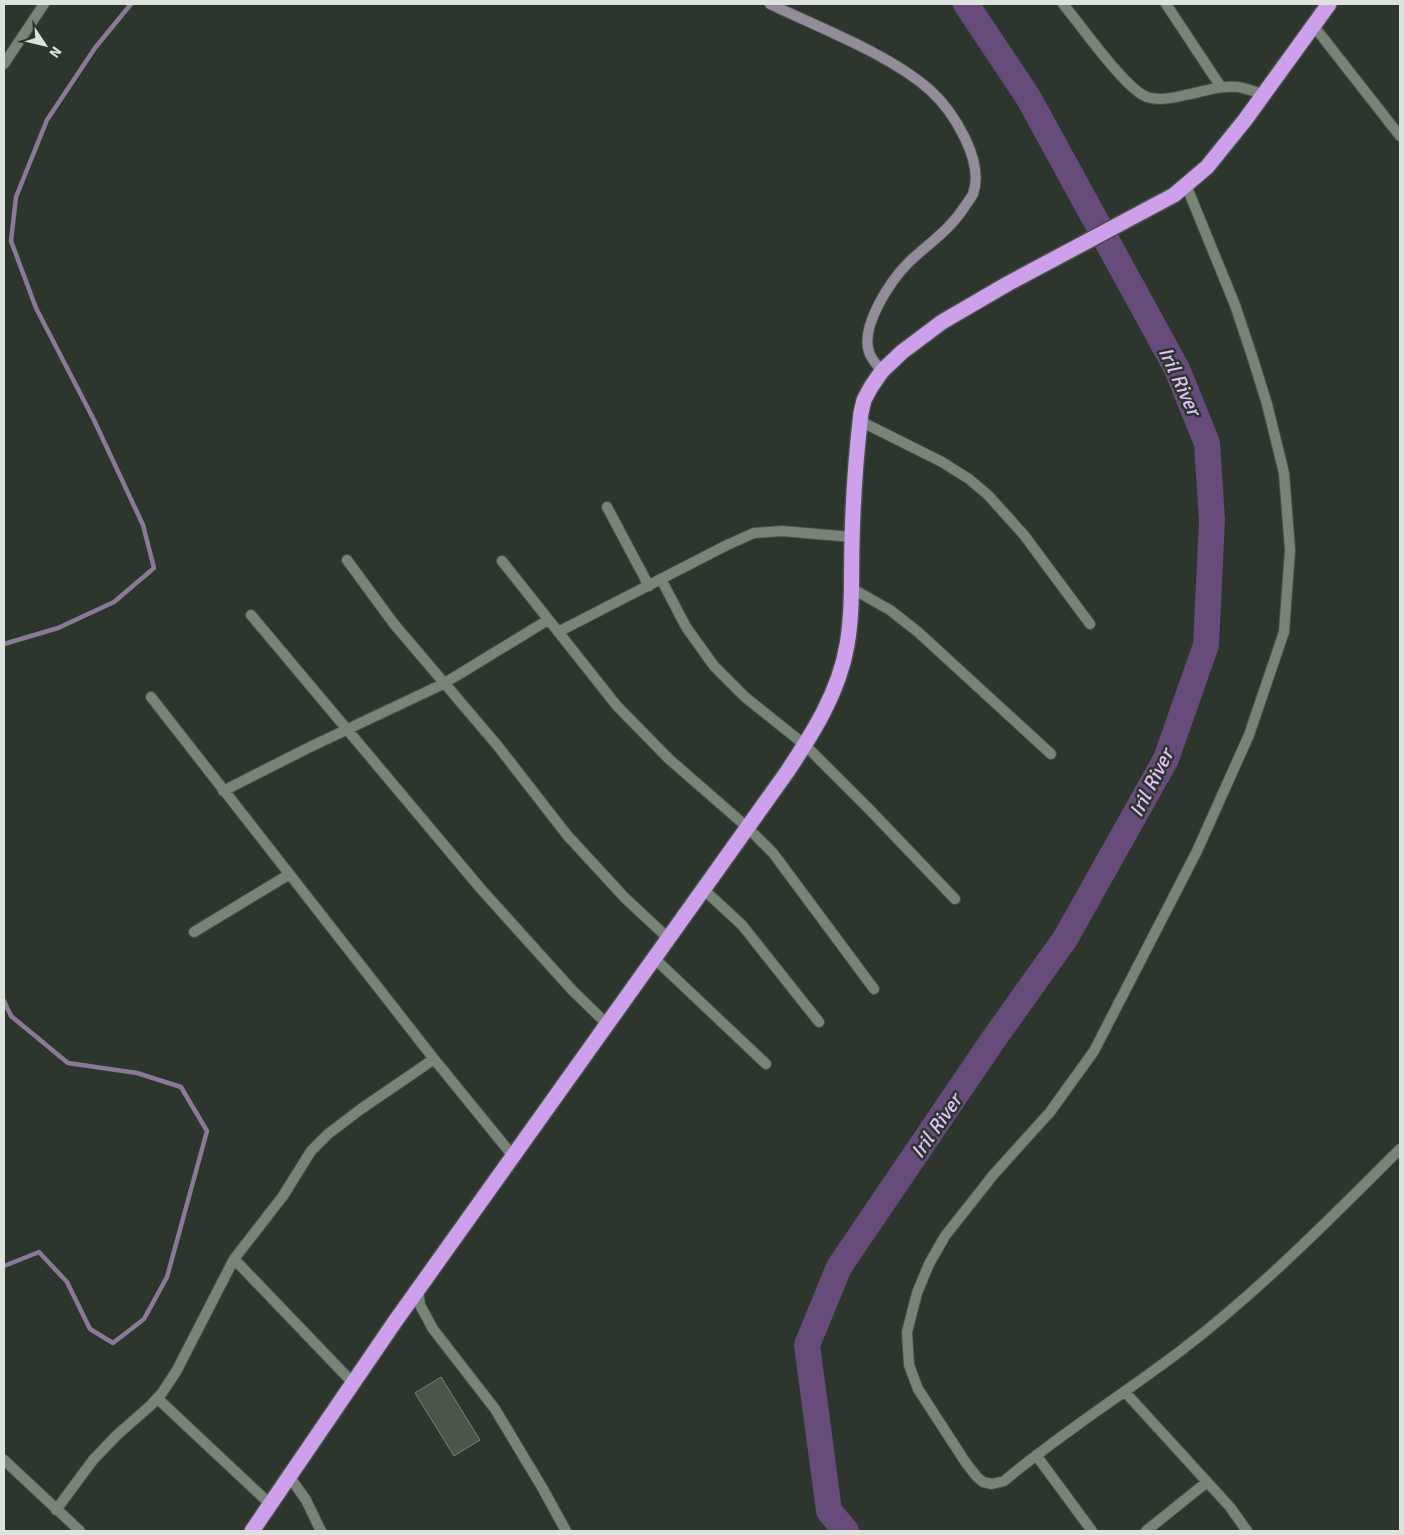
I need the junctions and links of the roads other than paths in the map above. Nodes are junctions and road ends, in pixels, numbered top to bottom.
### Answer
1 (44, 4) edge
2 (770, 4) edge
3 (1063, 4) edge
4 (1166, 4) edge
5 (1329, 4) edge
6 (1313, 25) junction
7 (4, 64) edge
8 (1221, 87) junction
9 (1263, 94) junction
10 (1400, 136) edge
11 (1186, 185) junction
12 (882, 371) junction
13 (860, 421) junction
14 (607, 507) dead end
15 (852, 537) junction
16 (347, 560) dead end
17 (502, 561) dead end
18 (661, 579) junction
19 (649, 586) junction
20 (851, 588) junction
21 (251, 615) dead end
22 (548, 620) junction
23 (1090, 624) dead end
24 (558, 632) junction
25 (443, 684) junction
26 (151, 697) dead end
27 (347, 730) junction
28 (805, 745) junction
29 (1051, 754) dead end
30 (223, 791) junction
31 (747, 827) junction
32 (288, 875) junction
33 (703, 889) junction
34 (955, 899) dead end
35 (194, 932) dead end
36 (668, 938) junction
37 (654, 958) junction
38 (874, 989) dead end
39 (819, 1022) dead end
40 (608, 1024) junction
41 (434, 1059) junction
42 (766, 1064) dead end
43 (1400, 1149) edge
44 (513, 1156) junction
45 (234, 1259) junction
46 (418, 1289) junction
47 (353, 1383) junction
48 (1125, 1392) junction
49 (157, 1398) junction
50 (1036, 1456) junction
51 (4, 1460) edge
52 (289, 1476) junction
53 (1208, 1482) junction
54 (270, 1504) junction
55 (56, 1510) junction
56 (80, 1531) edge
57 (252, 1531) edge
58 (321, 1531) edge
59 (566, 1531) edge
60 (1092, 1531) edge
61 (1146, 1531) edge
62 (1247, 1531) edge

1 - 7 street
2 - 12 street
3 - 8 street
4 - 8 street
5 - 6 highway
6 - 9 highway
6 - 10 street
8 - 9 street
9 - 11 highway
11 - 12 highway
11 - 50 street
12 - 13 highway
13 - 15 highway
13 - 23 street
14 - 19 street
15 - 18 street
15 - 20 highway
16 - 25 street
17 - 22 street
18 - 19 street
18 - 28 street
19 - 24 street
20 - 28 highway
20 - 29 street
21 - 27 street
22 - 24 street
22 - 25 street
24 - 31 street
25 - 27 street
25 - 36 street
26 - 30 street
27 - 30 street
27 - 40 street
28 - 31 highway
28 - 34 street
30 - 32 street
31 - 33 highway
31 - 38 street
32 - 35 street
32 - 41 street
33 - 36 highway
33 - 39 street
36 - 37 highway
37 - 40 highway
37 - 42 street
40 - 44 highway
41 - 44 street
41 - 45 street
43 - 48 street
44 - 46 highway
45 - 47 street
45 - 49 street
46 - 47 highway
46 - 59 street
47 - 52 highway
48 - 50 street
48 - 53 street
49 - 54 street
49 - 55 street
50 - 60 street
51 - 55 street
52 - 54 highway
52 - 58 street
53 - 61 street
53 - 62 street
54 - 57 highway
55 - 56 street

